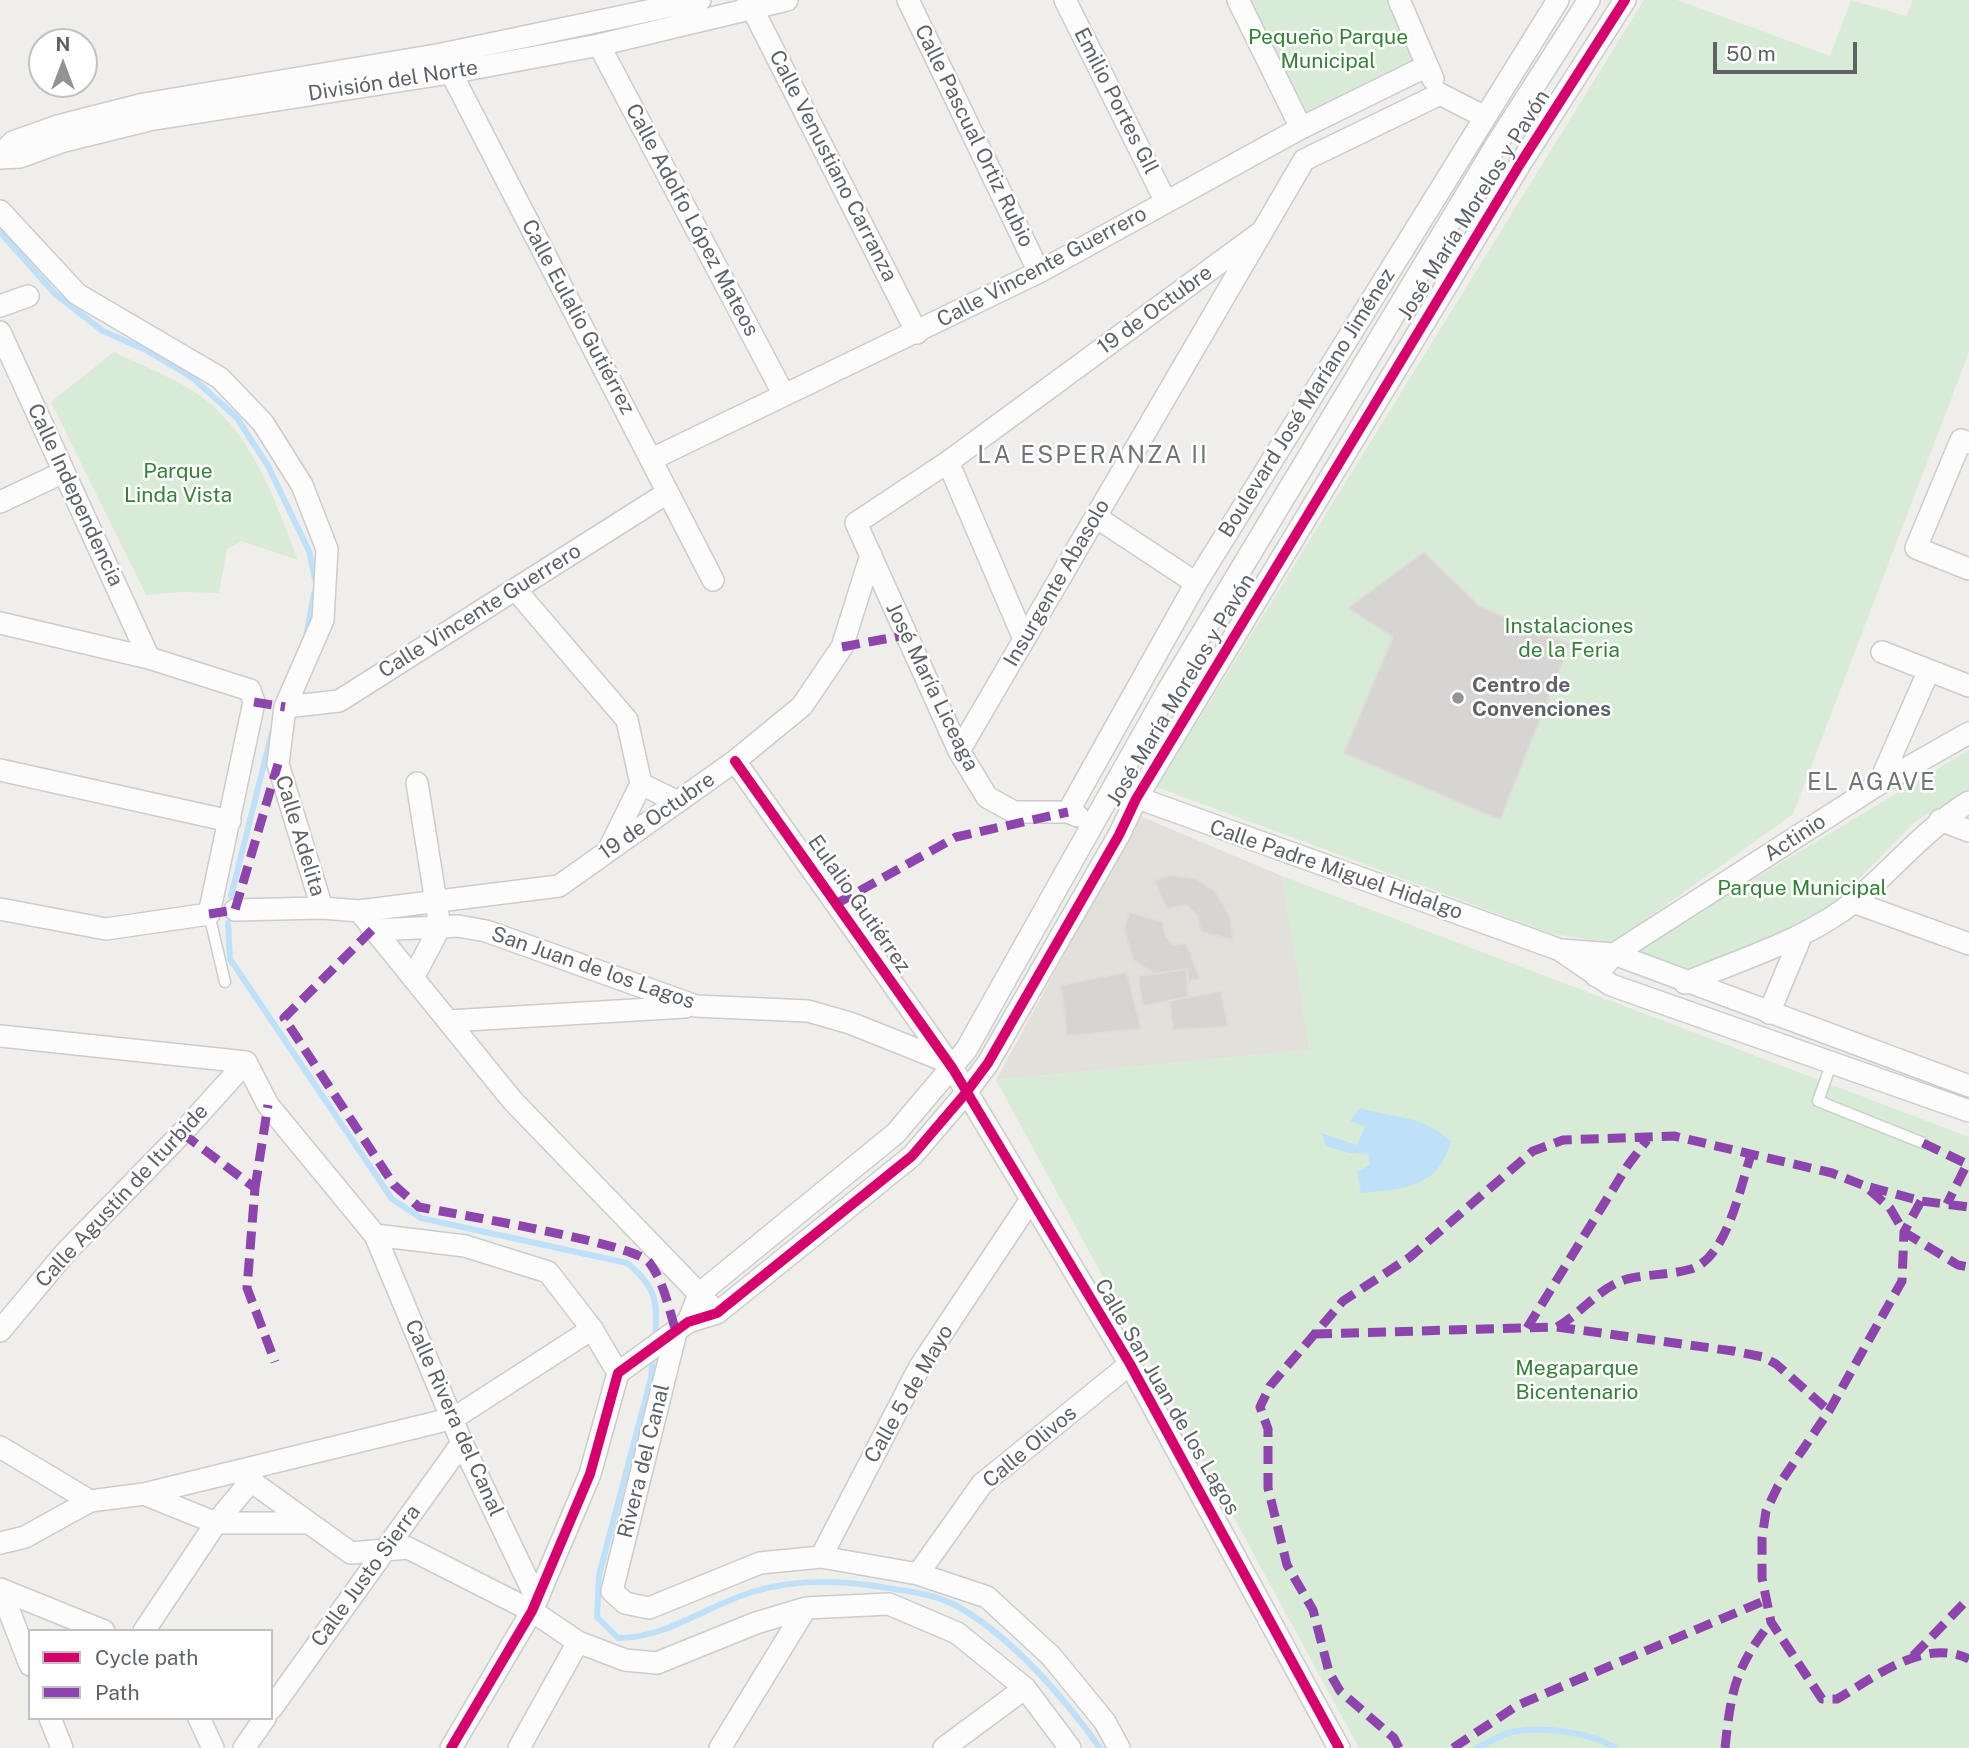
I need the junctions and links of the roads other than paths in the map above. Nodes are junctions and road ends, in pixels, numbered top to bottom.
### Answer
1 (700, 0) edge
2 (787, 0) edge
3 (908, 0) edge
4 (1065, 0) edge
5 (1238, 0) edge
6 (1399, 0) edge
7 (1558, 0) edge
8 (1589, 0) edge
9 (1625, 0) edge
10 (750, 4) edge
11 (599, 45) junction
12 (446, 64) junction
13 (1427, 66) junction
14 (1440, 94) junction
15 (1483, 116) junction
16 (1301, 128) junction
17 (0, 157) edge
18 (1167, 202) junction
19 (0, 211) edge
20 (1260, 233) junction
21 (1039, 272) junction
22 (28, 296) dead end
23 (0, 306) edge
24 (0, 332) edge
25 (917, 332) junction
26 (784, 395) junction
27 (1965, 442) edge
28 (652, 458) junction
29 (948, 462) junction
30 (64, 472) junction
31 (667, 492) junction
32 (0, 502) edge
33 (1096, 517) junction
34 (856, 523) joint
35 (871, 555) junction
36 (1969, 569) edge
37 (713, 580) dead end
38 (1196, 583) junction
39 (515, 589) junction
40 (0, 623) edge
41 (1024, 639) junction
42 (1882, 652) dead end
43 (149, 658) junction
44 (1929, 670) junction
45 (1969, 685) edge
46 (285, 708) junction
47 (1969, 733) edge
48 (959, 751) junction
49 (735, 761) junction
50 (0, 770) edge
51 (417, 783) dead end
52 (641, 784) junction
53 (1879, 784) junction
54 (1114, 788) junction
55 (1136, 799) junction
56 (676, 802) junction
57 (1969, 802) edge
58 (1068, 812) junction
59 (1940, 820) junction
60 (230, 821) junction
61 (1093, 822) junction
62 (1969, 831) edge
63 (1119, 835) junction
64 (610, 849) junction
65 (447, 902) junction
66 (1853, 902) junction
67 (322, 908) junction
68 (0, 909) edge
69 (235, 910) dead end
70 (359, 911) junction
71 (209, 914) junction
72 (440, 927) junction
73 (372, 930) junction
74 (1802, 934) junction
75 (1969, 944) edge
76 (1560, 950) junction
77 (1614, 954) junction
78 (1596, 976) junction
79 (413, 978) junction
80 (225, 982) dead end
81 (1685, 983) junction
82 (696, 1006) junction
83 (1769, 1013) junction
84 (449, 1021) junction
85 (0, 1036) edge
86 (246, 1062) junction
87 (1832, 1062) junction
88 (950, 1066) junction
89 (1969, 1086) edge
90 (965, 1094) junction
91 (1969, 1111) edge
92 (1923, 1143) dead end
93 (1030, 1201) junction
94 (375, 1235) junction
95 (699, 1294) junction
96 (717, 1313) junction
97 (592, 1329) junction
98 (679, 1330) junction
99 (0, 1331) edge
100 (1130, 1364) junction
101 (626, 1368) junction
102 (454, 1418) junction
103 (461, 1443) junction
104 (0, 1447) edge
105 (243, 1476) junction
106 (144, 1494) junction
107 (90, 1501) junction
108 (216, 1523) junction
109 (307, 1523) junction
110 (0, 1543) edge
111 (384, 1550) junction
112 (821, 1557) junction
113 (918, 1574) junction
114 (1, 1589) edge
115 (535, 1606) junction
116 (806, 1608) junction
117 (99, 1629) edge
118 (145, 1629) edge
119 (578, 1642) junction
120 (28, 1660) edge
121 (1025, 1688) junction
122 (273, 1705) edge
123 (51, 1720) edge
124 (200, 1720) edge
125 (263, 1720) edge
126 (62, 1748) edge
127 (213, 1748) edge
128 (244, 1748) edge
129 (452, 1748) edge
130 (519, 1748) edge
131 (720, 1748) edge
132 (944, 1748) edge
133 (1070, 1748) edge
134 (1119, 1748) edge
135 (1339, 1748) edge

1 - 12 street, División del Norte
2 - 10 street, División del Norte
3 - 21 street, Calle Pascual Ortiz Rubio
4 - 18 street, Emilio Portes GIl
5 - 16 street
6 - 13 street
7 - 15 street, Boulevard José Maríano Jiménez
8 - 54 street, José María Morelos y Pavón
9 - 55 street, José María Morelos y Pavón
10 - 11 street, División del Norte
10 - 25 street, Calle Venustiano Carranza
11 - 12 street, División del Norte
11 - 26 street, Calle Adolfo López Mateos
12 - 17 street, División del Norte
12 - 28 street, Calle Eulalio Gutiérrez
13 - 14 street
13 - 16 street, Calle Vincente Guerrero
14 - 15 street
14 - 20 street, 19 de Octubre
15 - 38 street, Boulevard José Maríano Jiménez
16 - 18 street, Calle Vincente Guerrero
18 - 21 street, Calle Vincente Guerrero
19 - 46 street
20 - 29 street, 19 de Octubre
20 - 33 street, Insurgente Abasolo
21 - 25 street, Calle Vincente Guerrero
22 - 23 street
24 - 30 street, Calle Independencia
25 - 26 street, Calle Vincente Guerrero
26 - 28 street, Calle Vincente Guerrero
27 - 36 street
28 - 31 street, Calle Eulalio Gutiérrez
29 - 34 street, 19 de Octubre
29 - 41 street
30 - 32 street
30 - 43 street, Calle Independencia
31 - 37 street, Calle Eulalio Gutiérrez
31 - 39 street, Calle Vincente Guerrero
33 - 38 street
33 - 41 street, Insurgente Abasolo
34 - 35 street, José María Liceaga
35 - 48 street, José María Liceaga
35 - 49 street, 19 de Octubre
38 - 58 street, Boulevard José Maríano Jiménez
39 - 46 street, Calle Vincente Guerrero
39 - 52 street
40 - 43 street
41 - 48 street, Insurgente Abasolo
42 - 44 street
43 - 60 street
44 - 45 street
44 - 53 street
46 - 67 street, Calle Adelita
47 - 53 street, Actinio
48 - 58 street, José María Liceaga
49 - 56 street, 19 de Octubre
49 - 88 street, Eulalio Gutiérrez
50 - 60 street
51 - 65 street
52 - 56 street
52 - 64 street
53 - 77 street, Actinio
54 - 55 street, Calle Padre Miguel Hidalgo
54 - 61 street, José María Morelos y Pavón
55 - 63 street, José María Morelos y Pavón
55 - 76 street, Calle Padre Miguel Hidalgo
56 - 64 street, 19 de Octubre
57 - 59 street
58 - 61 street, José María Liceaga
59 - 62 street
59 - 66 street
60 - 71 street
61 - 63 street, José María Liceaga
61 - 88 street, José María Morelos y Pavón
63 - 90 street, José María Morelos y Pavón
64 - 65 street, 19 de Octubre
65 - 70 street, 19 de Octubre
65 - 72 street
66 - 74 street
66 - 75 street
67 - 69 street, 19 de Octubre
67 - 70 street, 19 de Octubre
68 - 71 street
70 - 73 street
71 - 80 lane
72 - 73 street, San Juan de los Lagos
72 - 79 street
72 - 82 street, San Juan de los Lagos
73 - 79 street
74 - 81 street
74 - 83 street
76 - 77 street, Calle Padre Miguel Hidalgo
76 - 78 street, Calle Padre Miguel Hidalgo
77 - 78 street, Actinio
77 - 81 street, Calle Padre Miguel Hidalgo
78 - 87 street, Calle Padre Miguel Hidalgo
79 - 84 street
81 - 83 street, Calle Padre Miguel Hidalgo
82 - 84 street
82 - 88 street, San Juan de los Lagos
83 - 89 street, Calle Padre Miguel Hidalgo
84 - 95 street
85 - 86 street
86 - 94 street, Calle Rivera del Canal
86 - 99 street, Calle Agustín de Iturbide
87 - 91 street, Calle Padre Miguel Hidalgo
87 - 92 lane
88 - 90 street, Calle San Juan de los Lagos
88 - 95 street, José María Morelos y Pavón
90 - 93 street, Calle San Juan de los Lagos
90 - 96 street, José María Morelos y Pavón
93 - 100 street, Calle San Juan de los Lagos
93 - 112 street, Calle 5 de Mayo
94 - 97 street
94 - 102 street, Calle Rivera del Canal
95 - 96 street
95 - 98 street, José María Morelos y Pavón
96 - 98 street, José María Morelos y Pavón
97 - 101 street
97 - 102 street
98 - 101 street
98 - 112 street, Rivera del Canal
100 - 113 street, Calle Olivos
100 - 135 street, Calle San Juan de los Lagos
101 - 115 street
102 - 103 street, Calle Rivera del Canal
102 - 105 street
103 - 111 street, Calle Justo Sierra
103 - 115 street, Calle Rivera del Canal
104 - 107 street
105 - 106 street
105 - 108 street
105 - 109 street
106 - 107 street
106 - 108 street
107 - 110 street
108 - 109 street
108 - 118 street
109 - 111 street
111 - 115 street
111 - 122 street, Calle Justo Sierra
112 - 113 street
113 - 134 street
114 - 117 street
114 - 120 street
115 - 119 street
115 - 129 street
116 - 119 street
116 - 121 street
116 - 131 street
119 - 130 street
121 - 132 street
121 - 133 street
123 - 126 street
124 - 127 street
125 - 128 street, Calle Justo Sierra

